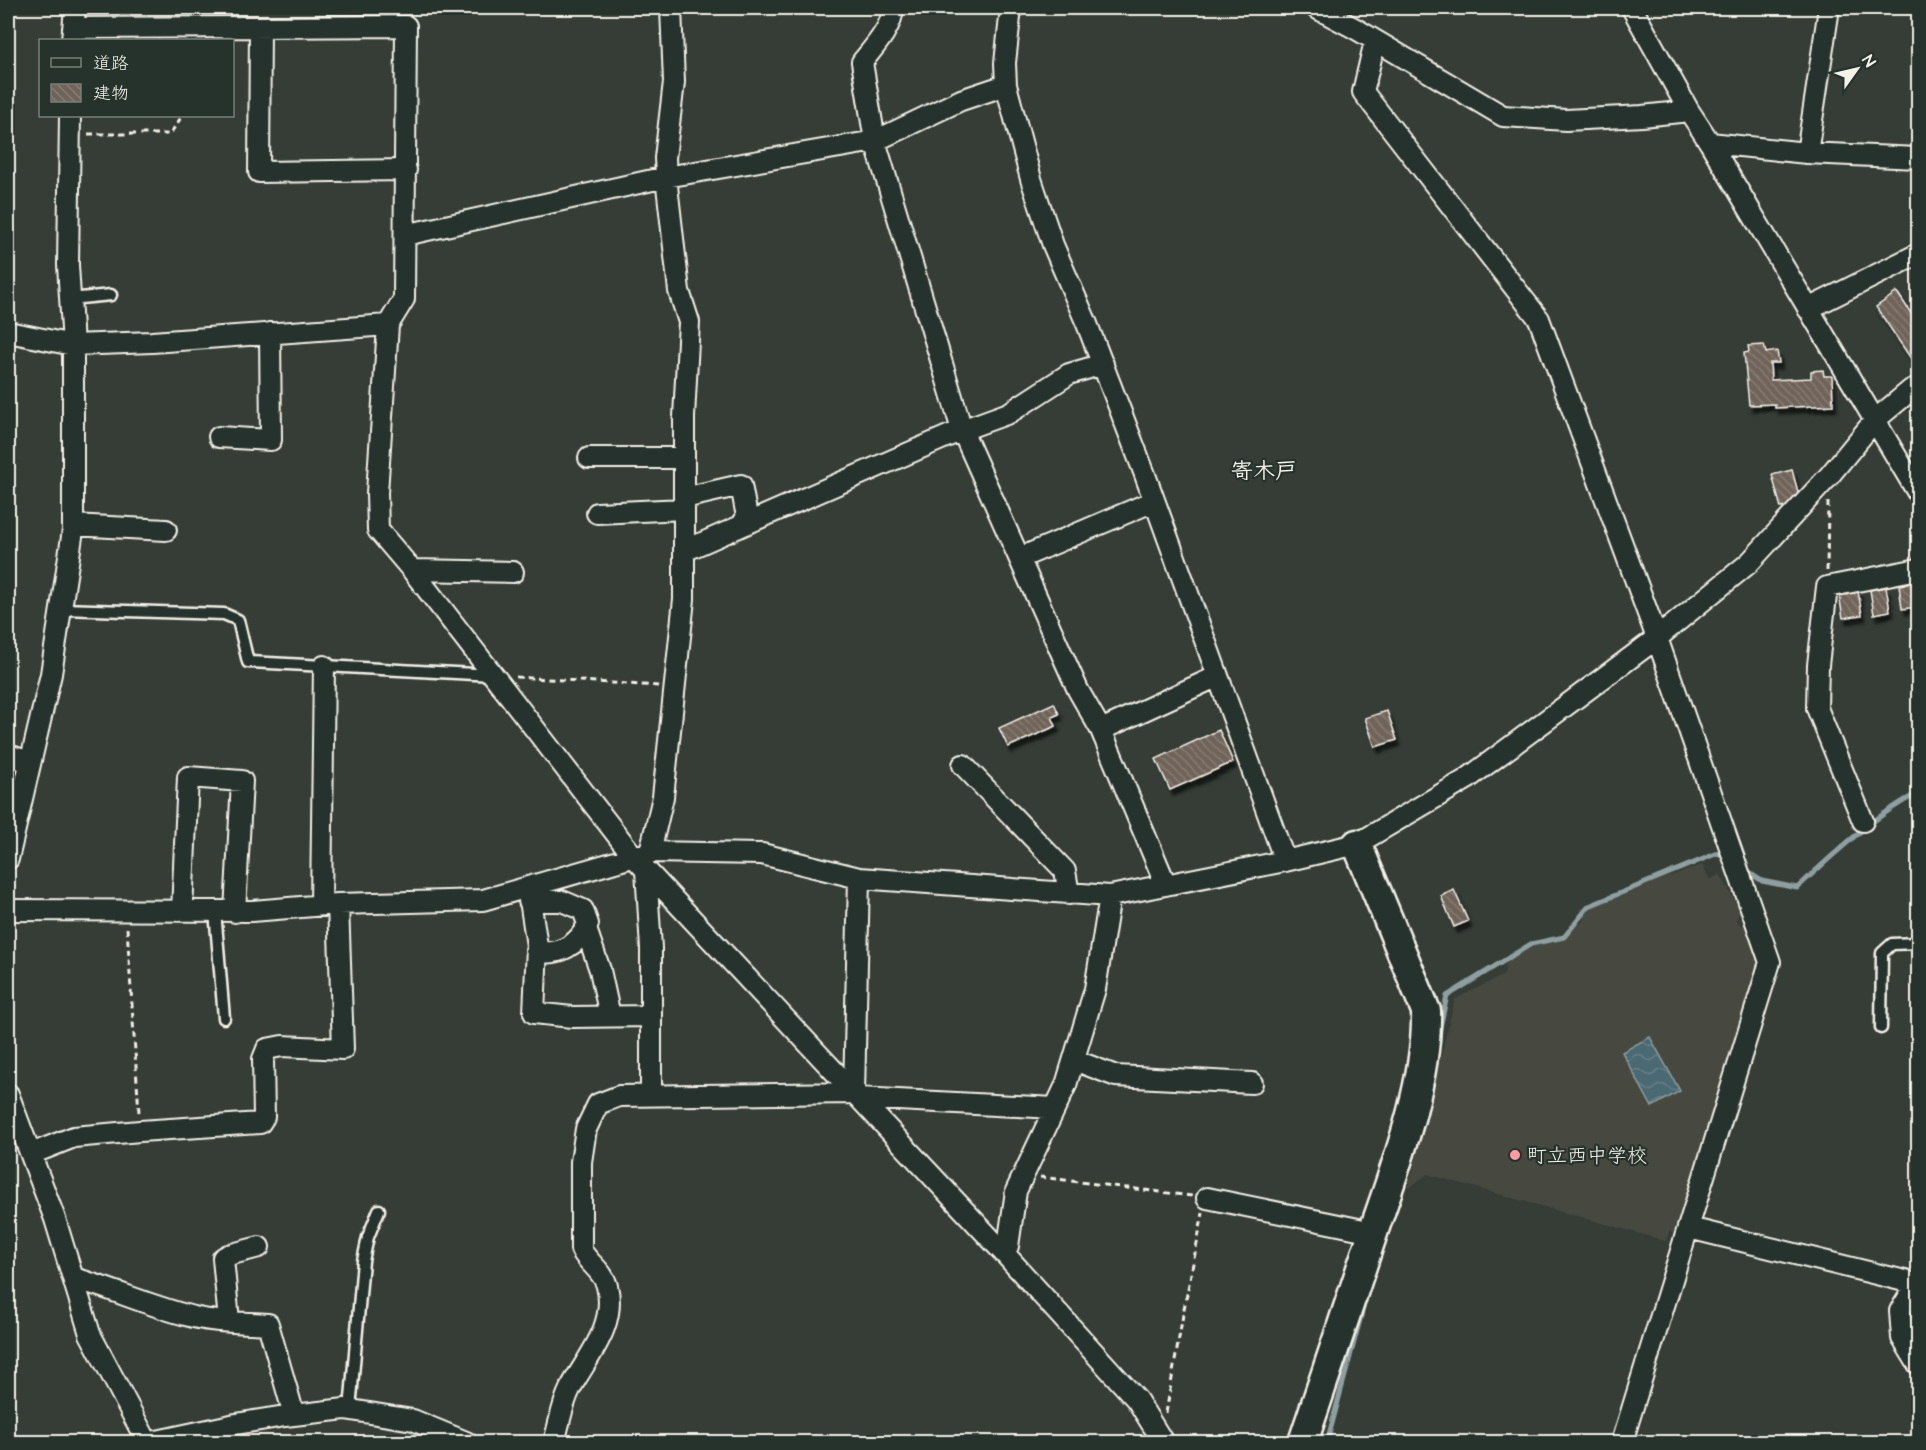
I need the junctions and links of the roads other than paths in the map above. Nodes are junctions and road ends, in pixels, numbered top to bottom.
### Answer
1 (75, 8) edge
2 (670, 8) edge
3 (893, 8) edge
4 (1011, 8) edge
5 (1316, 8) edge
6 (1632, 8) edge
7 (1829, 8) edge
8 (260, 27) junction
9 (73, 34) edge
10 (1375, 41) junction
11 (1006, 85) junction
12 (1689, 111) junction
13 (70, 125) edge
14 (875, 141) junction
15 (1710, 143) junction
16 (1807, 153) junction
17 (1918, 158) edge
18 (406, 170) junction
19 (666, 177) junction
20 (405, 235) junction
21 (1918, 254) edge
22 (111, 295) dead end
23 (70, 298) junction
24 (1808, 309) junction
25 (388, 325) junction
26 (8, 332) edge
27 (270, 333) junction
28 (73, 345) junction
29 (1103, 364) junction
30 (1918, 387) edge
31 (1875, 420) junction
32 (962, 430) junction
33 (219, 437) dead end
34 (589, 458) dead end
35 (684, 458) junction
36 (1918, 493) edge
37 (1154, 501) junction
38 (684, 504) junction
39 (597, 513) dead end
40 (73, 525) junction
41 (741, 526) junction
42 (166, 530) dead end
43 (684, 551) junction
44 (1020, 558) junction
45 (1918, 569) edge
46 (412, 570) junction
47 (513, 573) dead end
48 (61, 609) junction
49 (1657, 638) junction
50 (324, 666) junction
51 (493, 675) junction
52 (1218, 676) junction
53 (1101, 730) junction
54 (8, 755) edge
55 (30, 762) junction
56 (963, 765) dead end
57 (1863, 821) dead end
58 (1357, 844) junction
59 (8, 859) edge
60 (643, 860) junction
61 (1286, 861) junction
62 (859, 878) junction
63 (1166, 885) junction
64 (529, 894) junction
65 (1069, 894) junction
66 (1110, 896) junction
67 (330, 904) junction
68 (8, 910) edge
69 (182, 911) junction
70 (215, 911) junction
71 (235, 912) junction
72 (586, 929) junction
73 (1918, 943) edge
74 (537, 950) junction
75 (610, 1016) junction
76 (651, 1016) junction
77 (224, 1018) dead end
78 (1881, 1028) dead end
79 (1074, 1059) junction
80 (1252, 1083) dead end
81 (8, 1094) edge
82 (651, 1095) junction
83 (856, 1096) junction
84 (1055, 1108) junction
85 (31, 1154) junction
86 (1207, 1198) road end
87 (380, 1210) dead end
88 (1689, 1228) junction
89 (1373, 1232) junction
90 (259, 1247) dead end
91 (1004, 1253) junction
92 (74, 1278) junction
93 (1918, 1283) edge
94 (229, 1321) junction
95 (1918, 1364) edge
96 (350, 1410) junction
97 (294, 1415) junction
98 (1161, 1439) edge
99 (147, 1443) edge
100 (152, 1443) edge
101 (466, 1443) edge
102 (554, 1443) edge
103 (1303, 1443) edge
104 (1622, 1443) edge

1 - 9 street
2 - 19 street
3 - 14 street
4 - 11 street
5 - 10 street
6 - 12 street
7 - 16 street
8 - 9 street
8 - 18 street
8 - 18 street
10 - 12 street
10 - 49 street
11 - 14 street
11 - 29 street
12 - 15 street
13 - 23 street
14 - 19 street
14 - 32 street
15 - 16 street
15 - 24 street
16 - 17 street
18 - 20 street
19 - 20 street
19 - 35 street
20 - 25 street
21 - 24 street
22 - 23 lane
23 - 28 street
24 - 31 street
25 - 27 street
25 - 46 street
26 - 28 street
27 - 28 street
27 - 33 street
28 - 40 street
29 - 32 street
29 - 37 street
30 - 31 street
31 - 36 street
31 - 49 street
32 - 41 street
32 - 44 street
34 - 35 street
35 - 38 street
37 - 44 street
37 - 52 street
38 - 39 street
38 - 41 street
38 - 43 street
40 - 42 street
40 - 48 street
41 - 43 street
43 - 60 street
44 - 53 street
45 - 57 street
46 - 47 street
46 - 51 street
48 - 50 lane
48 - 55 street
49 - 58 street
49 - 88 street
50 - 51 lane
50 - 67 street
51 - 60 street
52 - 53 street
52 - 61 street
53 - 63 street
54 - 55 street
55 - 59 street
56 - 65 street
58 - 61 street
58 - 89 street
60 - 62 street
60 - 64 street
60 - 76 street
60 - 83 street
61 - 63 street
62 - 65 street
62 - 83 street
63 - 66 street
64 - 67 street
64 - 72 street
64 - 74 street
65 - 66 street
66 - 79 street
67 - 71 street
67 - 85 street
68 - 69 street
69 - 70 street
69 - 71 street
70 - 71 street
70 - 77 lane
72 - 74 street
72 - 75 street
73 - 78 lane
74 - 75 street
75 - 76 street
76 - 82 street
79 - 80 street
79 - 84 street
81 - 85 street
82 - 83 street
82 - 102 street
83 - 84 street
83 - 91 street
84 - 91 street
85 - 92 street
86 - 89 street
87 - 96 lane
88 - 93 street
88 - 104 street
89 - 103 street
90 - 94 street
91 - 98 street
92 - 94 street
92 - 99 street
93 - 95 street
94 - 97 street
96 - 97 street
96 - 101 street
97 - 100 street

